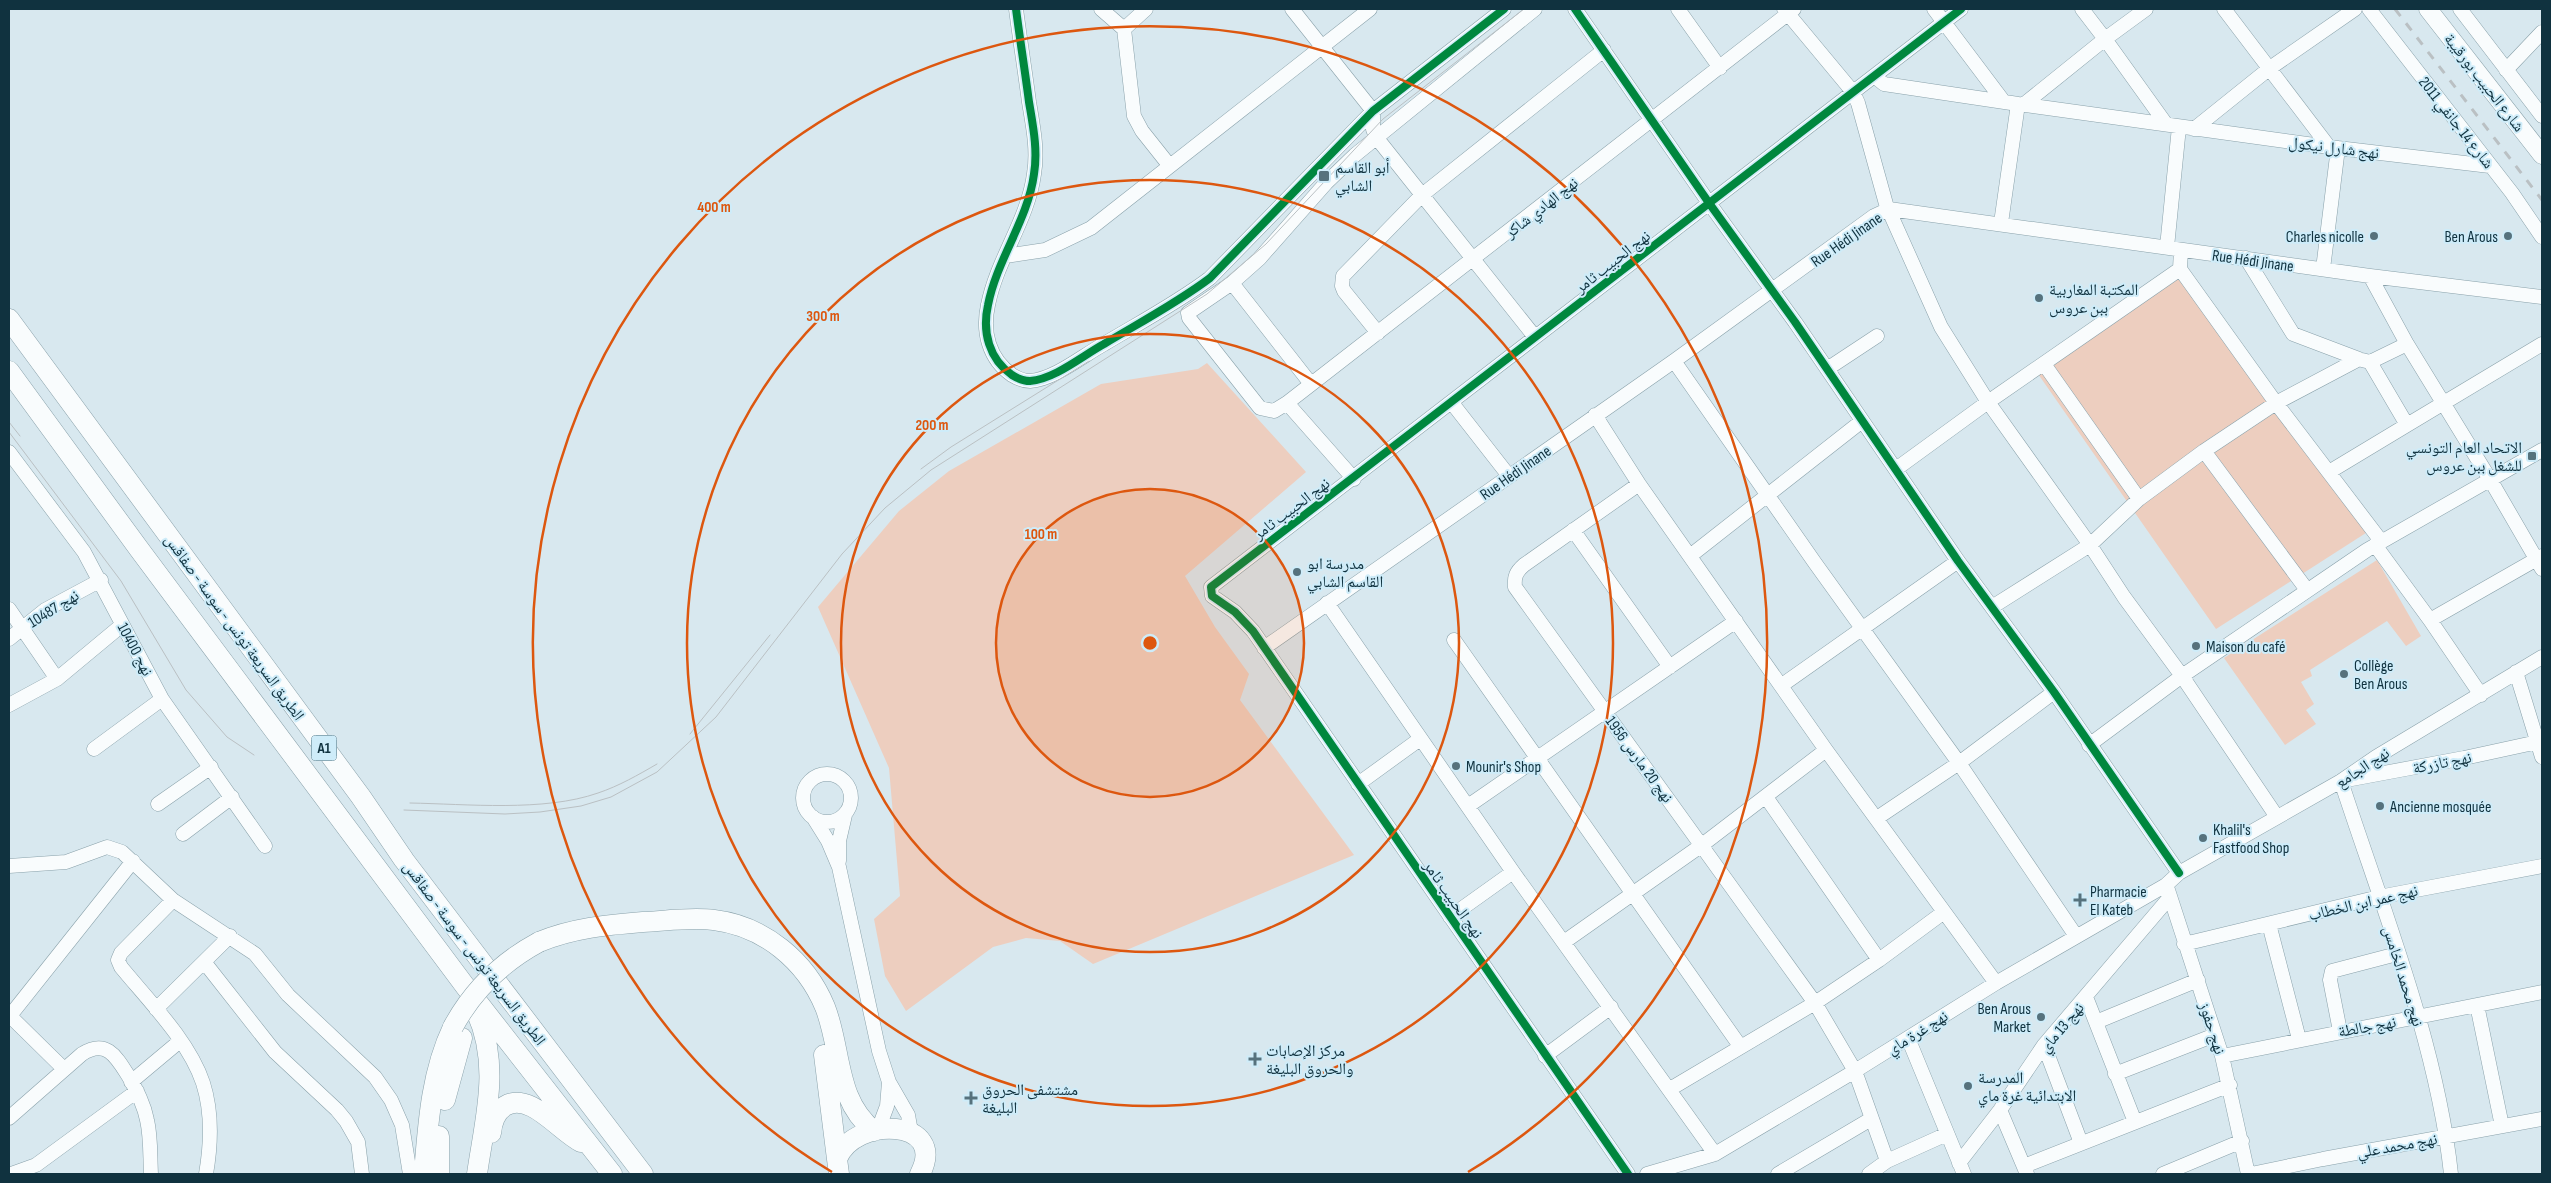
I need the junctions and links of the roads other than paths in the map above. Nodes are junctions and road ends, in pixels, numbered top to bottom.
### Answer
1 (1016, 9) edge
2 (1101, 9) edge
3 (1146, 9) edge
4 (1292, 9) edge
5 (1370, 9) edge
6 (1504, 9) edge
7 (1535, 9) edge
8 (1575, 9) edge
9 (1678, 9) edge
10 (1934, 9) edge
11 (1961, 9) edge
12 (2082, 9) edge
13 (2146, 9) edge
14 (2224, 9) edge
15 (2355, 9) edge
16 (2369, 9) edge
17 (2428, 9) edge
18 (2460, 9) edge
19 (1789, 10) edge
20 (1944, 22) junction
21 (1124, 29) junction
22 (2542, 32) edge
23 (2105, 39) junction
24 (1322, 46) junction
25 (1604, 50) junction
26 (2491, 50) junction
27 (2473, 67) junction
28 (1720, 68) junction
29 (2270, 68) junction
30 (2506, 70) junction
31 (1874, 76) junction
32 (1853, 92) junction
33 (2015, 104) junction
34 (1373, 111) junction
35 (2542, 116) edge
36 (1652, 120) junction
37 (2172, 126) junction
38 (2194, 129) junction
39 (1376, 137) junction
40 (2334, 147) junction
41 (2542, 154) edge
42 (1169, 165) junction
43 (2490, 166) junction
44 (1422, 195) junction
45 (1709, 204) junction
46 (1889, 209) junction
47 (2001, 223) junction
48 (2542, 237) edge
49 (2167, 247) junction
50 (2181, 250) junction
51 (1005, 256) junction
52 (2246, 258) junction
53 (1473, 261) junction
54 (2180, 269) junction
55 (2323, 269) junction
56 (2370, 276) junction
57 (1232, 283) junction
58 (1773, 291) junction
59 (2542, 297) edge
60 (9, 319) edge
61 (1378, 333) junction
62 (1877, 336) dead end
63 (1535, 337) junction
64 (2407, 344) junction
65 (2542, 344) edge
66 (1674, 361) junction
67 (2365, 361) junction
68 (2044, 364) junction
69 (1828, 369) junction
70 (9, 371) edge
71 (1311, 384) junction
72 (1988, 402) junction
73 (1286, 403) junction
74 (1452, 403) junction
75 (2276, 403) junction
76 (2442, 403) junction
77 (1595, 415) junction
78 (1862, 421) junction
79 (2407, 424) junction
80 (2542, 450) edge
81 (2204, 451) junction
82 (12, 462) edge
83 (1896, 469) junction
84 (2329, 472) junction
85 (1509, 476) junction
86 (1354, 479) junction
87 (2491, 480) junction
88 (1639, 484) junction
89 (1768, 496) junction
90 (2139, 498) junction
91 (1572, 530) junction
92 (2378, 543) junction
93 (2090, 545) junction
94 (1690, 556) junction
95 (1958, 561) junction
96 (2540, 562) edge
97 (101, 580) junction
98 (2307, 590) junction
99 (1327, 603) junction
100 (1992, 608) junction
101 (9, 609) edge
102 (2430, 620) junction
103 (1736, 621) junction
104 (122, 625) junction
105 (22, 628) junction
106 (1864, 628) junction
107 (9, 639) edge
108 (1454, 640) dead end
109 (1264, 648) junction
110 (2542, 657) edge
111 (1670, 667) junction
112 (2516, 672) junction
113 (2182, 676) junction
114 (57, 679) junction
115 (1782, 684) junction
116 (2054, 692) junction
117 (2480, 695) junction
118 (162, 699) junction
119 (9, 705) edge
120 (1605, 712) junction
121 (1420, 739) junction
122 (2540, 741) edge
123 (2089, 745) junction
124 (94, 749) dead end
125 (1826, 750) junction
126 (2542, 757) edge
127 (1536, 760) junction
128 (1959, 763) junction
129 (211, 767) junction
130 (2341, 781) junction
131 (1358, 784) junction
132 (232, 797) junction
133 (1766, 797) junction
134 (158, 804) dead end
135 (1468, 806) junction
136 (844, 815) junction
137 (2278, 817) junction
138 (813, 818) junction
139 (1877, 818) junction
140 (183, 834) dead end
141 (1702, 845) junction
142 (265, 846) dead end
143 (133, 861) junction
144 (9, 866) edge
145 (2542, 866) edge
146 (839, 867) junction
147 (1513, 872) junction
148 (2179, 873) junction
149 (2168, 891) junction
150 (1631, 895) junction
151 (2379, 897) junction
152 (173, 900) junction
153 (1944, 912) junction
154 (1450, 917) junction
155 (2269, 924) junction
156 (230, 936) junction
157 (2076, 936) junction
158 (1564, 942) junction
159 (2184, 944) junction
160 (542, 948) junction
161 (2397, 954) junction
162 (1880, 960) junction
163 (205, 963) junction
164 (2198, 980) junction
165 (1996, 983) junction
166 (465, 986) junction
167 (2542, 992) edge
168 (2086, 998) junction
169 (1814, 1003) junction
170 (2477, 1005) junction
171 (1611, 1007) junction
172 (156, 1009) junction
173 (9, 1017) edge
174 (2418, 1017) junction
175 (2096, 1022) junction
176 (2340, 1031) junction
177 (458, 1032) junction
178 (2215, 1035) junction
179 (1908, 1038) junction
180 (2299, 1039) junction
181 (180, 1042) junction
182 (2044, 1045) junction
183 (1740, 1046) junction
184 (1545, 1056) junction
185 (2222, 1056) junction
186 (64, 1068) junction
187 (1856, 1071) junction
188 (2115, 1074) junction
189 (889, 1082) junction
190 (2230, 1085) junction
191 (134, 1086) junction
192 (1670, 1089) junction
193 (2000, 1110) junction
194 (9, 1118) edge
195 (1872, 1119) junction
196 (2542, 1119) edge
197 (2135, 1122) junction
198 (2502, 1126) junction
199 (876, 1130) junction
200 (910, 1132) junction
201 (1947, 1134) junction
202 (2447, 1136) junction
203 (2081, 1142) junction
204 (2242, 1142) junction
205 (591, 1147) junction
206 (1715, 1154) junction
207 (1686, 1163) junction
208 (838, 1167) edge
209 (1961, 1168) edge
210 (1879, 1170) edge
211 (2025, 1170) edge
212 (11, 1174) edge
213 (151, 1174) edge
214 (206, 1174) edge
215 (362, 1174) edge
216 (410, 1174) edge
217 (424, 1174) edge
218 (439, 1174) edge
219 (477, 1174) edge
220 (486, 1174) edge
221 (612, 1174) edge
222 (643, 1174) edge
223 (920, 1174) edge
224 (1628, 1174) edge
225 (1647, 1174) edge
226 (1695, 1174) edge
227 (1778, 1174) edge
228 (2163, 1174) edge
229 (2250, 1174) edge
230 (2451, 1174) edge

1 - 51 street
2 - 21 street
3 - 21 street
4 - 24 street
5 - 24 street
6 - 34 street
7 - 39 street
8 - 25 street
9 - 28 street
10 - 20 street
11 - 20 street, نهج الحبيب ثامر
12 - 23 street
13 - 23 street
14 - 29 street
15 - 29 street
16 - 43 street, شارع 14 جانفي 2011
17 - 27 main road, شارع الحبيب بورقيبة
18 - 26 street
19 - 28 street, نهج الهادي شاكر
19 - 32 street
20 - 31 street, نهج الحبيب ثامر
20 - 33 street
21 - 42 street
22 - 30 street
23 - 33 street
23 - 37 street
24 - 34 street
24 - 42 street
25 - 36 street
25 - 44 street
26 - 27 street
26 - 30 street
27 - 41 main road, شارع الحبيب بورقيبة
28 - 36 street, نهج الهادي شاكر
29 - 38 street
29 - 40 street
30 - 35 street
31 - 32 street, نهج الحبيب ثامر
31 - 33 street, نهج شارل نيكول
32 - 45 street, نهج الحبيب ثامر
32 - 46 street
33 - 37 street, نهج شارل نيكول
33 - 47 street
34 - 39 street
34 - 51 street
36 - 45 street
36 - 53 street, نهج الهادي شاكر
37 - 38 street, نهج شارل نيكول
37 - 49 street
38 - 40 street, نهج شارل نيكول
39 - 44 street
39 - 57 street
40 - 43 street, نهج شارل نيكول
40 - 55 street
42 - 51 street
43 - 48 street, شارع 14 جانفي 2011
44 - 53 street
44 - 61 street
45 - 58 street
45 - 63 street, نهج الحبيب ثامر
46 - 47 street, Rue Hédi Jinane
46 - 58 street, Rue Hédi Jinane
46 - 72 street
47 - 49 street, Rue Hédi Jinane
49 - 50 street, Rue Hédi Jinane
50 - 52 street, Rue Hédi Jinane
50 - 54 street
52 - 55 street, Rue Hédi Jinane
52 - 67 street
53 - 61 street, نهج الهادي شاكر
53 - 63 street
54 - 68 street
54 - 75 street
55 - 56 street, Rue Hédi Jinane
56 - 59 street, Rue Hédi Jinane
56 - 64 street
57 - 71 street
57 - 73 street, نهج الهادي شاكر
58 - 66 street, Rue Hédi Jinane
58 - 69 street
60 - 222 highway, الطريق السريعة تونس - سوسة - صفاقس / A1
61 - 71 street, نهج الهادي شاكر
62 - 69 street
63 - 74 street, نهج الحبيب ثامر
64 - 67 street
64 - 76 street
65 - 76 street
66 - 77 street, Rue Hédi Jinane
66 - 89 street
67 - 75 street
67 - 79 street
68 - 72 street
68 - 90 street
69 - 78 street
70 - 166 highway, الطريق السريعة تونس - سوسة - صفاقس / A1
71 - 73 street, نهج الهادي شاكر
72 - 83 street
72 - 93 street
73 - 86 street
74 - 85 street
74 - 86 street, نهج الحبيب ثامر
75 - 81 street
75 - 84 street
76 - 79 street
76 - 87 street
77 - 85 street, Rue Hédi Jinane
77 - 88 street
78 - 83 street
78 - 89 street
79 - 84 street
80 - 87 street
81 - 90 street
81 - 98 street
82 - 97 street, نهج 10400
83 - 95 street
84 - 92 street
85 - 99 street, Rue Hédi Jinane
86 - 109 street, نهج الحبيب ثامر
87 - 92 street
87 - 96 street
88 - 91 street, نهج 20 مارس 1956
88 - 94 street
89 - 94 street
89 - 106 street
90 - 93 street
91 - 111 street
91 - 120 street, نهج 20 مارس 1956
92 - 98 street
92 - 102 street
93 - 100 street
93 - 113 street
94 - 103 street
95 - 100 street
95 - 106 street
96 - 102 street
97 - 104 street, نهج 10400
97 - 105 street, نهج 10487
98 - 113 street
99 - 109 street, Rue Hédi Jinane
99 - 121 street
100 - 116 street
101 - 105 street
102 - 117 street
103 - 111 street
103 - 115 street
104 - 114 street
104 - 118 street, نهج 10400
105 - 107 street, نهج 10487
105 - 114 street
106 - 115 street
106 - 128 street
108 - 127 street
109 - 131 street, نهج الحبيب ثامر
110 - 112 street, نهج الجامع
111 - 120 street
112 - 117 street, نهج الجامع
112 - 122 street
113 - 123 street
113 - 137 street
114 - 119 street
115 - 125 street
116 - 123 street
116 - 128 street
117 - 130 street, نهج الجامع
118 - 124 street
118 - 129 street, نهج 10400
120 - 127 street
120 - 141 street, نهج 20 مارس 1956
121 - 131 street
121 - 135 street
122 - 126 street
122 - 130 street, نهج تازركة
123 - 148 street
125 - 133 street
125 - 139 street
127 - 135 street
127 - 150 street
128 - 139 street
128 - 157 street
129 - 132 street, نهج 10400
129 - 134 street
130 - 137 street, نهج الجامع
130 - 151 street, نهج محمد الخامس
131 - 154 street, نهج الحبيب ثامر
132 - 140 street
132 - 142 street, نهج 10400
133 - 141 street
133 - 162 street
135 - 147 street
136 - 138 street
136 - 138 street
136 - 146 street
137 - 148 street, نهج الجامع
138 - 146 street
139 - 153 street
141 - 150 street
141 - 169 street, نهج 20 مارس 1956
143 - 144 street
143 - 152 street
143 - 173 street
145 - 151 street, نهج عمر ابن الخطاب
146 - 189 street
147 - 154 street
147 - 158 street
148 - 149 street, نهج غرة ماي
149 - 157 street, نهج غرة ماي
149 - 159 street, نهج حفوز
149 - 168 street, نهج 13 ماي
150 - 158 street
150 - 183 street
151 - 155 street, نهج عمر ابن الخطاب
151 - 161 street, نهج محمد الخامس
152 - 156 street
152 - 172 street
153 - 162 street
153 - 165 street
154 - 184 street, نهج الحبيب ثامر
155 - 159 street, نهج عمر ابن الخطاب
155 - 180 street
156 - 163 street
156 - 216 street
157 - 165 street, نهج غرة ماي
158 - 171 street
159 - 164 street, نهج حفوز
160 - 177 highway, bridge
160 - 199 highway
160 - 208 highway
161 - 174 street, نهج محمد الخامس
161 - 176 street
162 - 169 street
163 - 172 street
163 - 215 street
164 - 175 street
164 - 178 street, نهج حفوز
165 - 179 street, نهج غرة ماي
166 - 205 highway, الطريق السريعة تونس - سوسة - صفاقس / A1
166 - 219 highway
167 - 170 street, نهج جالطة
168 - 175 street
168 - 182 street, نهج 13 ماي
169 - 183 street
169 - 187 street, نهج 20 مارس 1956
170 - 174 street, نهج جالطة
170 - 198 street
171 - 184 street
171 - 192 street
172 - 181 street
173 - 186 street
174 - 176 street, نهج جالطة
174 - 202 street, نهج محمد الخامس
175 - 188 street
176 - 180 street, نهج جالطة
177 - 217 highway
177 - 218 highway
178 - 185 street, نهج حفوز
178 - 188 street
179 - 187 street, نهج غرة ماي
179 - 201 street
180 - 185 street, نهج جالطة
181 - 191 street
181 - 214 street
182 - 193 street, نهج 13 ماي
182 - 203 street
183 - 192 street
184 - 224 street, نهج الحبيب ثامر
185 - 190 street, نهج حفوز
186 - 191 street
186 - 194 street
187 - 195 street, نهج 20 مارس 1956
187 - 206 street, نهج غرة ماي
188 - 197 street
189 - 199 street
189 - 200 street
190 - 197 street
190 - 204 street, نهج حفوز
191 - 212 street
191 - 213 street
192 - 206 street
193 - 209 street, نهج 13 ماي
193 - 211 street
195 - 210 street, نهج 20 مارس 1956
195 - 227 street
196 - 198 street, نهج محمد علي
197 - 203 street
198 - 202 street, نهج محمد علي
199 - 200 highway
199 - 208 highway
200 - 223 highway
201 - 209 street
201 - 210 street
202 - 229 street, نهج محمد علي
202 - 230 street, نهج محمد الخامس
203 - 211 street
204 - 228 street
204 - 229 street, نهج حفوز
205 - 220 highway
205 - 221 highway, الطريق السريعة تونس - سوسة - صفاقس / A1
206 - 207 street, نهج غرة ماي
207 - 225 street, نهج غرة ماي
207 - 226 street

